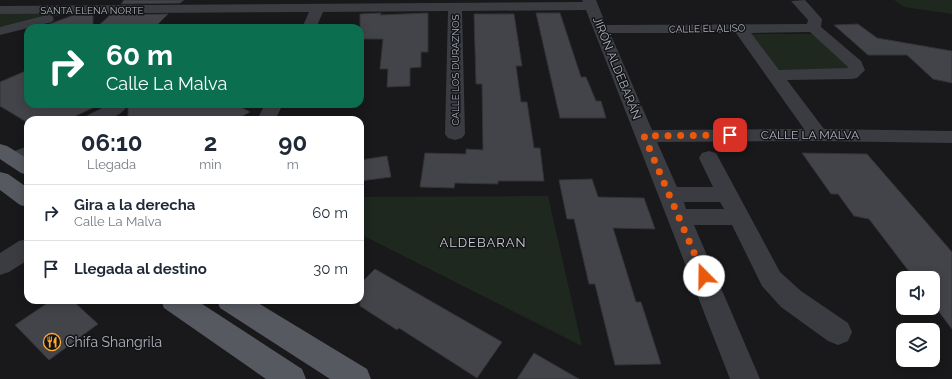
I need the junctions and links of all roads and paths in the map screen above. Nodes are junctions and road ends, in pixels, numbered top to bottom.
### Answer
1 (798, 1) edge
2 (338, 3) edge
3 (392, 3) edge
4 (488, 3) edge
5 (590, 3) edge
6 (169, 4) edge
7 (455, 6) junction
8 (318, 7) junction
9 (0, 10) edge
10 (88, 11) junction
11 (27, 24) edge
12 (311, 24) edge
13 (24, 25) edge
14 (740, 28) junction
15 (814, 28) junction
16 (601, 29) junction
17 (0, 31) edge
18 (774, 75) junction
19 (116, 108) edge
20 (100, 116) edge
21 (455, 134) dead end
22 (818, 134) junction
23 (644, 136) junction
24 (952, 137) edge
25 (709, 158) dead end
26 (0, 179) edge
27 (728, 194) junction
28 (670, 195) junction
29 (24, 196) edge
30 (680, 217) junction
31 (740, 217) junction
32 (24, 250) edge
33 (0, 265) edge
34 (180, 304) edge
35 (236, 304) edge
36 (838, 332) dead end
37 (291, 379) edge
38 (356, 379) edge
39 (745, 379) edge

1 - 15 street
2 - 3 street, SANTA ELENA NORTE
2 - 8 street, SANTA ELENA NORTE
3 - 7 street, SANTA ELENA NORTE
4 - 5 street, SANTA ELENA NORTE
4 - 7 street, SANTA ELENA NORTE
5 - 16 street, JIRÓN ALDEBARÁN
6 - 8 street, SANTA ELENA NORTE
6 - 10 street, SANTA ELENA NORTE
7 - 21 street, CALLE LOS DURAZNOS
8 - 12 street
9 - 10 street, SANTA ELENA NORTE
10 - 11 street
13 - 17 street
14 - 15 street, CALLE EL ALISO
14 - 16 street, CALLE EL ALISO
14 - 18 street
15 - 18 street
16 - 23 street, JIRÓN ALDEBARÁN
18 - 22 street
19 - 20 street
22 - 23 street, CALLE LA MALVA
22 - 24 street, CALLE LA MALVA
23 - 28 street, JIRÓN ALDEBARÁN
25 - 27 street
26 - 29 main road
27 - 28 street
27 - 31 street
28 - 30 street, JIRÓN ALDEBARÁN
30 - 31 street
30 - 39 street, JIRÓN ALDEBARÁN
31 - 36 street
32 - 33 street
34 - 37 main road
35 - 38 main road

